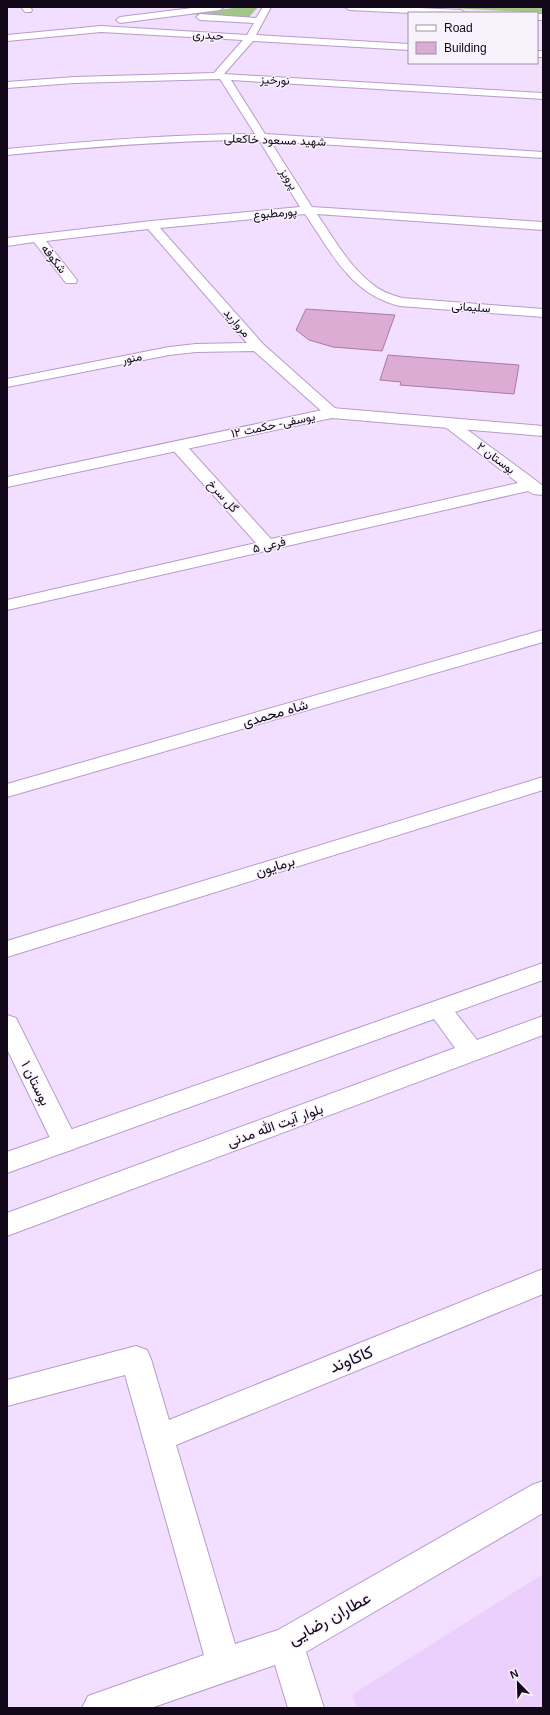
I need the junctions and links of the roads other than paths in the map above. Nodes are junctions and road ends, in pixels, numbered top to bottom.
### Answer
1 (220, 7) edge
2 (267, 7) edge
3 (349, 7) edge
4 (442, 12) edge
5 (163, 15) junction
6 (259, 21) junction
7 (103, 23) dead end
8 (7, 38) edge
9 (250, 38) junction
10 (408, 47) edge
11 (220, 77) junction
12 (7, 85) edge
13 (543, 96) edge
14 (262, 137) junction
15 (7, 152) edge
16 (543, 155) edge
17 (308, 210) junction
18 (151, 225) junction
19 (543, 226) edge
20 (38, 238) junction
21 (7, 242) edge
22 (71, 280) dead end
23 (400, 302) joint
24 (543, 312) edge
25 (258, 347) junction
26 (7, 382) edge
27 (332, 413) junction
28 (449, 423) junction
29 (543, 431) edge
30 (178, 446) junction
31 (7, 482) edge
32 (537, 490) edge
33 (268, 546) junction
34 (7, 605) edge
35 (543, 636) edge
36 (543, 783) edge
37 (7, 791) edge
38 (7, 950) edge
39 (543, 971) edge
40 (439, 1008) junction
41 (7, 1024) edge
42 (543, 1025) edge
43 (472, 1052) junction
44 (65, 1142) junction
45 (7, 1163) edge
46 (7, 1225) edge
47 (543, 1281) edge
48 (7, 1393) edge
49 (159, 1438) junction
50 (543, 1496) edge
51 (286, 1644) junction
52 (224, 1666) junction
53 (100, 1708) edge
54 (306, 1708) edge

1 - 5 street
2 - 6 street
3 - 4 street
5 - 6 street
5 - 7 street
6 - 9 street
8 - 9 street, حیدری
9 - 10 street, حیدری
9 - 11 street
11 - 12 street, نورخیز
11 - 13 street, نورخیز
11 - 14 street, پرویز
14 - 15 street, شهید مسعود خاکعلی
14 - 16 street, شهید مسعود خاکعلی
14 - 17 street, پرویز
17 - 18 street, پورمطبوع
17 - 19 street, پورمطبوع
17 - 23 street, پرویز
18 - 20 street, پورمطبوع
18 - 25 street, مروارید
20 - 21 street, پورمطبوع
20 - 22 street, شکوفه
23 - 24 street, سلیمانی
25 - 26 street, منور
25 - 27 street, مروارید
27 - 28 street, یوسفی- حکمت ۱۲
27 - 30 street, یوسفی- حکمت ۱۲
28 - 29 street, یوسفی- حکمت ۱۲
28 - 32 street, بوستان ۲
30 - 31 street, یوسفی- حکمت ۱۲
30 - 33 street, گل سرخ
32 - 33 street, فرعی ۵
33 - 34 street, فرعی ۵
35 - 37 street, شاه محمدی
36 - 38 street, برمایون
39 - 40 street
40 - 43 street
40 - 44 street
41 - 44 street, بوستان ۱
42 - 43 street, بلوار آیت الله مدنی
43 - 46 street, بلوار آیت الله مدنی
44 - 45 street
47 - 49 street, کاکاوند
48 - 49 street
49 - 52 street
50 - 51 street, عطاران رضایی
51 - 52 street, عطاران رضایی
51 - 54 street
52 - 53 street, عطاران رضایی

